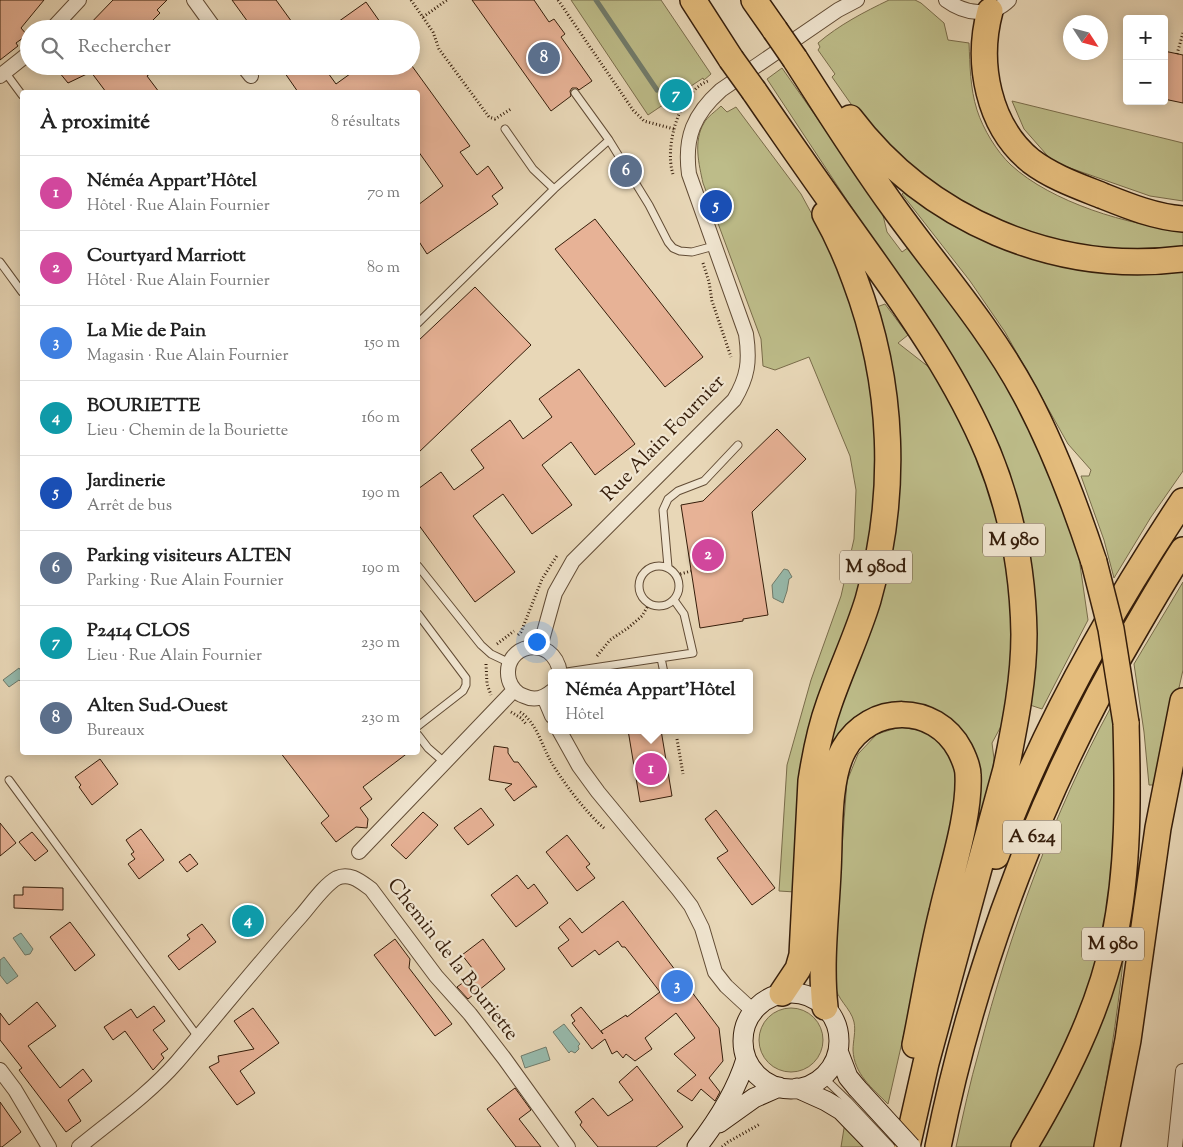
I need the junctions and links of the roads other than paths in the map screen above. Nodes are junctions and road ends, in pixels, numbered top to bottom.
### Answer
1 (79, 0) edge
2 (194, 0) edge
3 (693, 0) edge
4 (754, 0) edge
5 (857, 0) edge
6 (946, 0) edge
7 (999, 6) edge
8 (60, 20) edge
9 (208, 20) edge
10 (795, 59) junction
11 (20, 60) edge
12 (3, 74) edge
13 (20, 93) edge
14 (575, 93) dead end
15 (505, 129) dead end
16 (609, 140) junction
17 (792, 146) junction
18 (554, 189) junction
19 (1183, 219) edge
20 (714, 246) junction
21 (1183, 259) edge
22 (0, 262) edge
23 (20, 289) edge
24 (420, 321) edge
25 (738, 445) dead end
26 (1183, 501) edge
27 (1183, 550) edge
28 (668, 567) junction
29 (420, 569) edge
30 (674, 600) junction
31 (420, 617) edge
32 (540, 647) junction
33 (661, 658) junction
34 (510, 663) junction
35 (560, 669) edge
36 (587, 669) edge
37 (663, 669) edge
38 (514, 690) junction
39 (548, 694) edge
40 (1183, 701) edge
41 (1126, 723) junction
42 (420, 724) edge
43 (561, 734) edge
44 (420, 738) edge
45 (444, 762) junction
46 (9, 780) dead end
47 (360, 852) dead end
48 (947, 987) junction
49 (782, 993) junction
50 (1134, 999) junction
51 (825, 1007) junction
52 (753, 1011) junction
53 (198, 1037) junction
54 (838, 1051) junction
55 (746, 1058) junction
56 (0, 1070) edge
57 (1183, 1072) edge
58 (822, 1076) junction
59 (788, 1088) junction
60 (853, 1104) junction
61 (712, 1128) junction
62 (49, 1147) edge
63 (79, 1147) edge
64 (568, 1147) edge
65 (697, 1147) edge
66 (877, 1147) edge
67 (891, 1147) edge
68 (900, 1147) edge
69 (909, 1147) edge
70 (938, 1147) edge
71 (1024, 1147) edge
72 (1107, 1147) edge
73 (1176, 1147) edge

1 - 8 street
2 - 9 street
3 - 17 highway, M 980, bridge
4 - 10 highway, M 980, bridge
5 - 20 street, Rue Alain Fournier
6 - 7 street
7 - 19 highway
10 - 21 highway, M 980
10 - 41 highway, M 980, bridge
11 - 12 street
12 - 13 lane
14 - 16 lane
15 - 18 lane
16 - 18 lane
16 - 20 lane
17 - 48 highway, M 980
17 - 49 highway, M 980d
18 - 24 lane
20 - 32 street, Rue Alain Fournier
22 - 23 lane
25 - 28 lane
26 - 48 highway, A 624
27 - 70 highway, A 624
28 - 30 lane
28 - 30 lane
29 - 34 lane
30 - 33 lane
31 - 42 lane
32 - 34 street
32 - 35 street
33 - 36 lane
33 - 37 lane
34 - 38 street
38 - 39 street
38 - 45 street
40 - 50 highway
41 - 50 highway, M 980
41 - 71 highway, M 980
43 - 52 street
44 - 45 lane
45 - 47 street
46 - 53 lane
48 - 69 highway, A 624
49 - 51 street
49 - 52 street
50 - 72 highway
51 - 54 street
51 - 68 highway
52 - 55 street
53 - 63 street, Chemin de la Bouriette
53 - 64 street, Chemin de la Bouriette
54 - 58 street
54 - 60 street
55 - 59 street
55 - 61 street
56 - 62 street
57 - 73 street
58 - 59 street
58 - 60 lane
59 - 60 street
59 - 61 street
60 - 66 street
60 - 67 lane
60 - 69 street, bridge
61 - 65 street

